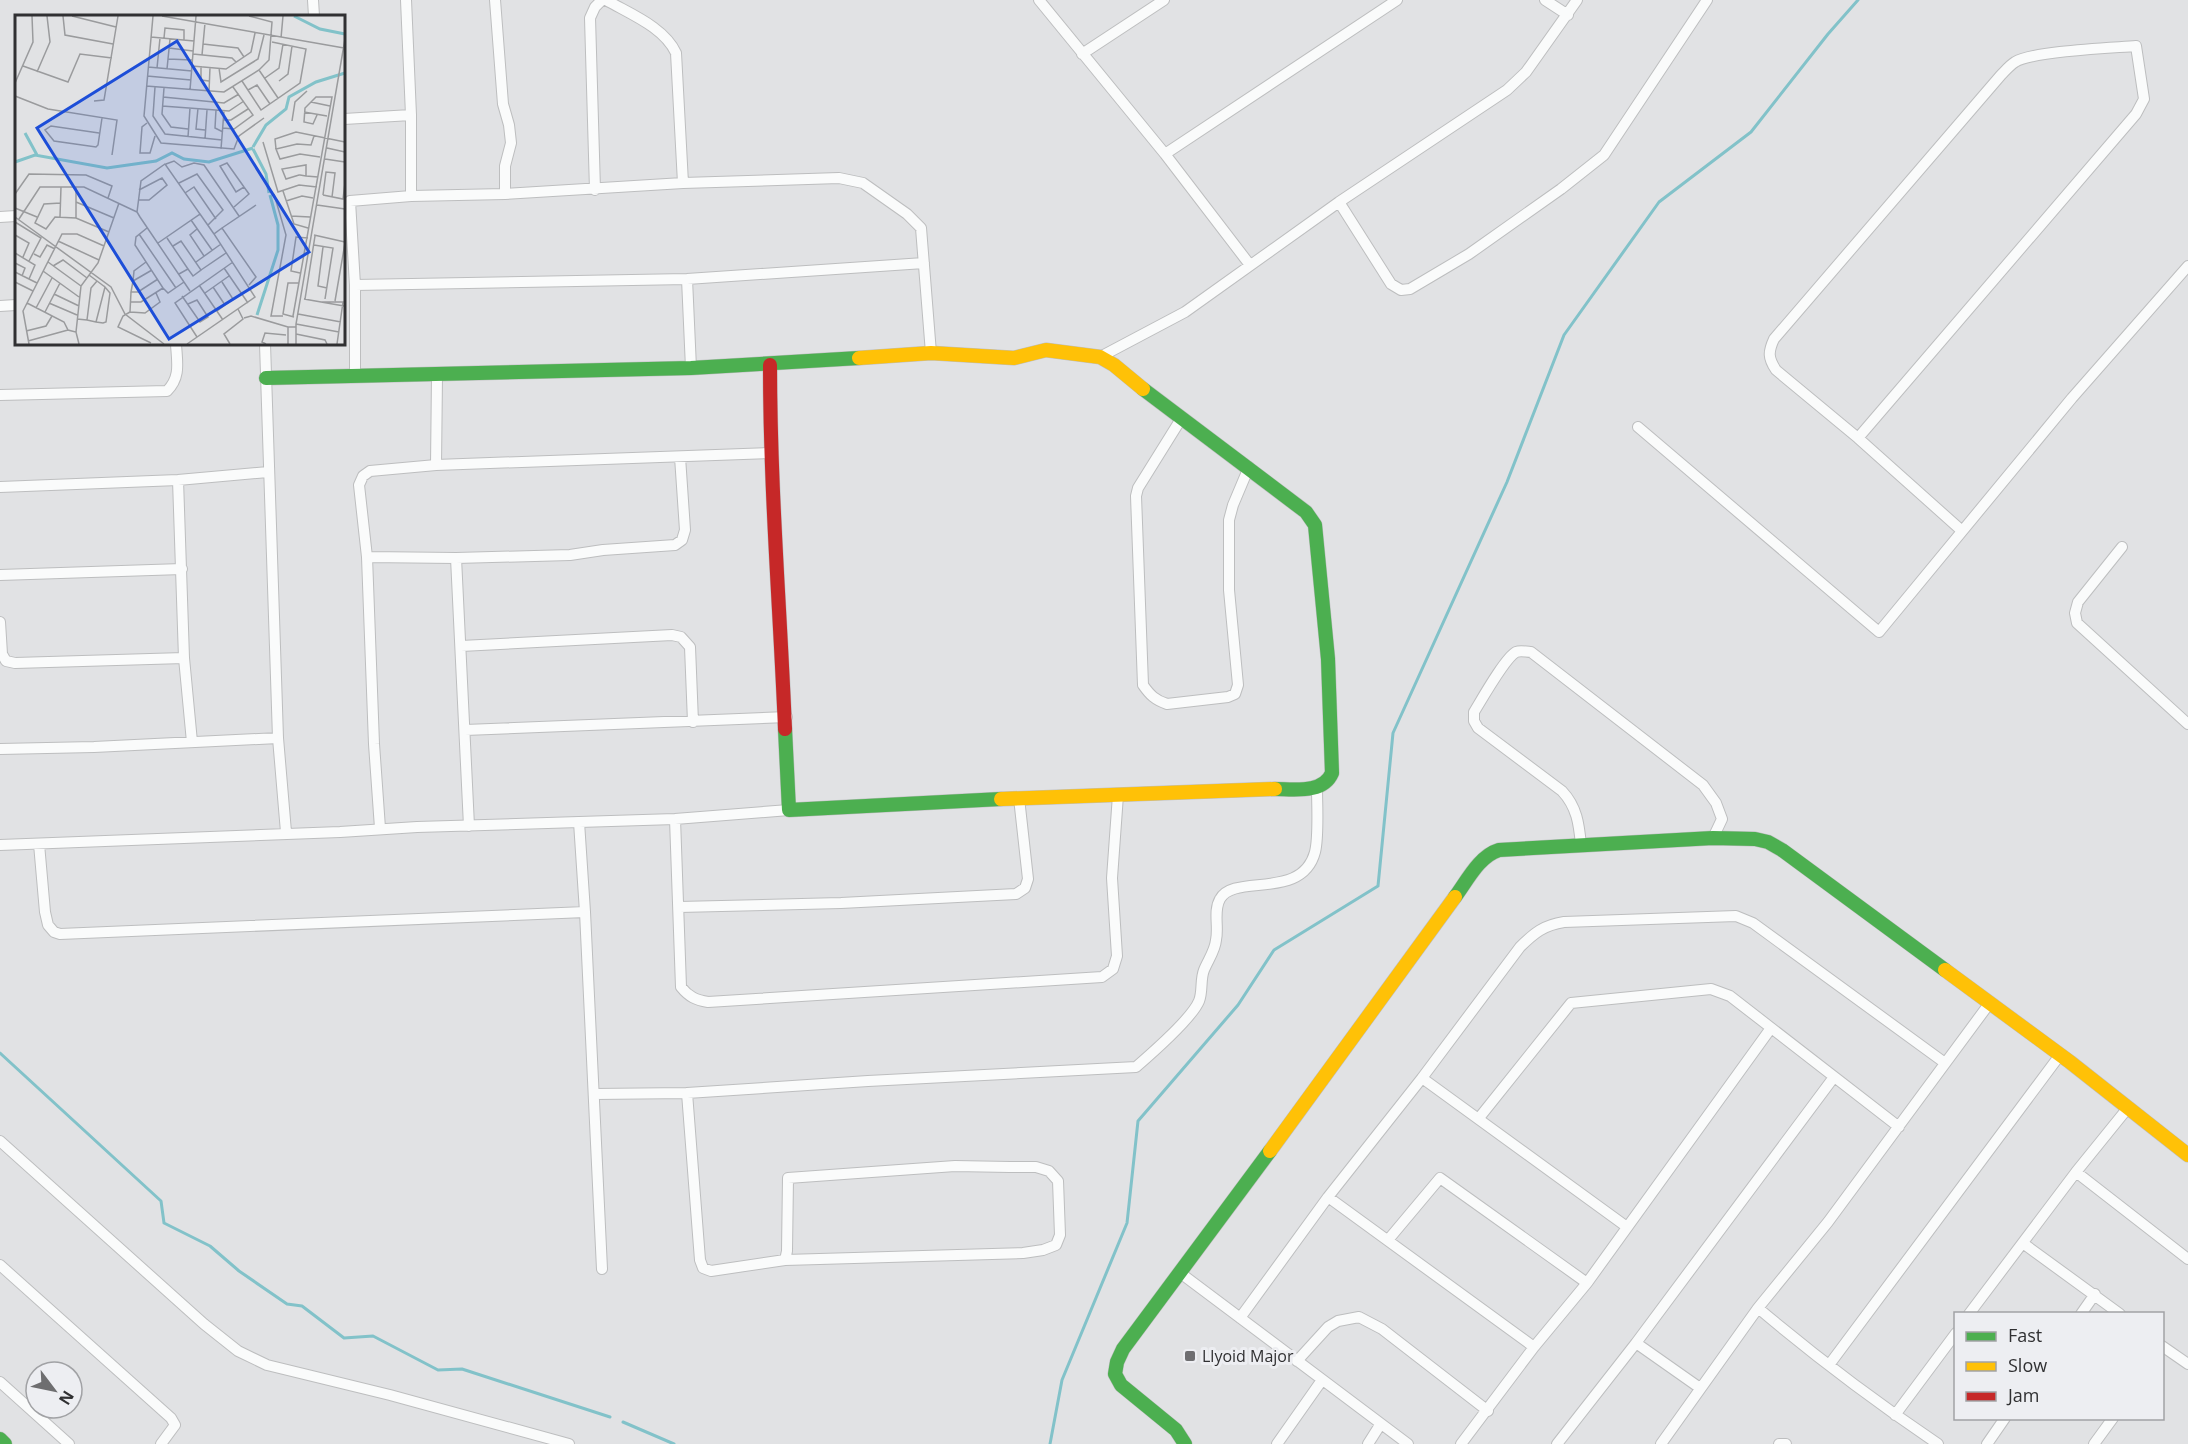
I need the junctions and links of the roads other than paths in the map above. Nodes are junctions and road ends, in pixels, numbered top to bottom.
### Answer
1 (313, 0) edge
2 (406, 0) edge
3 (495, 0) edge
4 (604, 0) edge
5 (1039, 0) edge
6 (1164, 0) edge
7 (1397, 0) edge
8 (1545, 0) edge
9 (1577, 0) edge
10 (1707, 0) edge
11 (314, 15) edge
12 (1568, 15) junction
13 (1082, 54) junction
14 (411, 115) junction
15 (345, 119) edge
16 (1165, 154) junction
17 (682, 183) junction
18 (595, 190) junction
19 (505, 194) junction
20 (411, 196) junction
21 (1339, 202) junction
22 (15, 216) edge
23 (0, 217) edge
24 (924, 263) junction
25 (1250, 265) junction
26 (2188, 266) edge
27 (687, 279) junction
28 (355, 285) junction
29 (15, 305) edge
30 (0, 306) edge
31 (176, 345) edge
32 (265, 345) edge
33 (931, 354) junction
34 (1100, 357) junction
35 (770, 365) junction
36 (691, 368) junction
37 (437, 376) junction
38 (355, 377) junction
39 (267, 378) junction
40 (0, 395) edge
41 (1181, 419) junction
42 (1638, 427) dead end
43 (1858, 438) junction
44 (770, 453) junction
45 (680, 457) junction
46 (436, 465) junction
47 (1249, 467) junction
48 (268, 472) junction
49 (178, 480) junction
50 (0, 487) edge
51 (1962, 530) junction
52 (2122, 547) dead end
53 (366, 557) junction
54 (456, 558) junction
55 (182, 569) junction
56 (0, 575) edge
57 (0, 622) edge
58 (461, 646) junction
59 (184, 658) junction
60 (787, 717) junction
61 (693, 722) junction
62 (2188, 724) edge
63 (465, 730) junction
64 (279, 738) junction
65 (192, 742) junction
66 (0, 749) edge
67 (1317, 788) junction
68 (1118, 795) junction
69 (1019, 798) junction
70 (789, 810) junction
71 (675, 819) junction
72 (579, 822) junction
73 (469, 826) junction
74 (380, 828) junction
75 (286, 832) junction
76 (1713, 838) junction
77 (39, 844) junction
78 (0, 845) edge
79 (1581, 845) junction
80 (680, 908) junction
81 (585, 912) junction
82 (1989, 1004) junction
83 (1772, 1028) junction
84 (2060, 1055) junction
85 (1945, 1063) junction
86 (1834, 1077) junction
87 (1422, 1078) junction
88 (687, 1093) junction
89 (595, 1094) junction
90 (2127, 1109) junction
91 (1479, 1118) junction
92 (1899, 1127) junction
93 (0, 1142) edge
94 (2188, 1155) edge
95 (2076, 1172) junction
96 (1328, 1197) junction
97 (1627, 1227) junction
98 (1388, 1240) junction
99 (2024, 1244) junction
100 (2188, 1258) edge
101 (785, 1260) junction
102 (0, 1265) edge
103 (602, 1269) dead end
104 (1179, 1272) junction
105 (1587, 1283) junction
106 (2095, 1294) junction
107 (1758, 1308) junction
108 (1972, 1312) edge
109 (2082, 1312) edge
110 (2118, 1312) edge
111 (1240, 1318) junction
112 (1954, 1336) edge
113 (1636, 1343) junction
114 (1534, 1347) junction
115 (2165, 1352) edge
116 (1297, 1361) junction
117 (2188, 1364) edge
118 (1829, 1365) junction
119 (1322, 1380) junction
120 (0, 1382) edge
121 (1700, 1388) junction
122 (1488, 1411) junction
123 (1895, 1415) junction
124 (2005, 1420) edge
125 (2112, 1420) edge
126 (1380, 1425) junction
127 (0, 1439) edge
128 (1930, 1442) edge
129 (5, 1444) edge
130 (69, 1444) edge
131 (161, 1444) edge
132 (569, 1444) edge
133 (1185, 1444) edge
134 (1277, 1444) edge
135 (1368, 1444) edge
136 (1408, 1444) edge
137 (1461, 1444) edge
138 (1557, 1444) edge
139 (1662, 1444) edge
140 (1779, 1444) edge
141 (1786, 1444) edge
142 (1987, 1444) edge
143 (2094, 1444) edge

1 - 11 street
2 - 14 street
3 - 19 street
4 - 17 street
4 - 18 street
5 - 13 street
6 - 13 street
7 - 16 street
8 - 12 street
9 - 12 street
10 - 21 street
12 - 21 street
13 - 16 street
14 - 15 street
14 - 20 street
16 - 25 street
17 - 18 street
17 - 24 street
18 - 19 street
19 - 20 street
20 - 28 street
21 - 25 street
22 - 23 street
24 - 27 street
24 - 33 street
25 - 34 street
26 - 51 street
27 - 28 street
27 - 36 street
28 - 38 street
29 - 30 street
31 - 40 street
32 - 39 street
33 - 34 street
33 - 35 street
34 - 41 street
35 - 36 street
35 - 44 street
36 - 37 street
37 - 38 street
37 - 46 street
38 - 39 street
39 - 48 street
41 - 47 street
41 - 47 street
42 - 51 street
43 - 43 street
43 - 51 street
44 - 45 street
44 - 60 street
45 - 46 street
45 - 54 street
46 - 53 street
47 - 67 street
48 - 49 street
48 - 64 street
49 - 50 street
49 - 55 street
52 - 62 street
53 - 54 street
53 - 74 street
54 - 58 street
55 - 56 street
55 - 59 street
57 - 59 street
58 - 61 street
58 - 63 street
59 - 65 street
60 - 61 street
60 - 70 street
61 - 63 street
63 - 73 street
64 - 65 street
64 - 75 street
65 - 66 street
67 - 68 street
67 - 88 street
68 - 69 street
68 - 80 street
69 - 70 street
69 - 80 street
70 - 71 street
71 - 72 street
71 - 80 street
72 - 73 street
72 - 81 street
73 - 74 street
74 - 75 street
75 - 77 street
76 - 79 street
76 - 79 street
76 - 82 street
77 - 78 street
77 - 81 street
79 - 104 street
81 - 89 street
82 - 84 street
82 - 85 street
83 - 86 street
83 - 91 street
83 - 97 street
84 - 90 street
84 - 118 street
85 - 87 street
85 - 92 street
86 - 92 street
86 - 113 street
87 - 91 street
87 - 96 street
88 - 89 street
88 - 101 street
89 - 103 street
90 - 94 street
90 - 95 street
91 - 97 street
92 - 107 street
93 - 132 street
95 - 99 street
95 - 100 street
96 - 98 street
96 - 111 street
97 - 105 street
98 - 105 street
98 - 114 street
99 - 106 street
99 - 108 street
101 - 101 street
102 - 131 street
104 - 111 street
104 - 133 street
105 - 114 street
106 - 109 street
106 - 110 street
107 - 118 street
107 - 121 street
111 - 116 street
112 - 123 street
113 - 121 street
113 - 138 street
114 - 122 street
115 - 117 street
116 - 119 street
116 - 122 street
118 - 123 street
119 - 126 street
119 - 134 street
120 - 130 street
121 - 139 street
122 - 137 street
123 - 128 street
124 - 142 street
125 - 143 street
126 - 135 street
126 - 136 street
127 - 129 street
140 - 141 street

